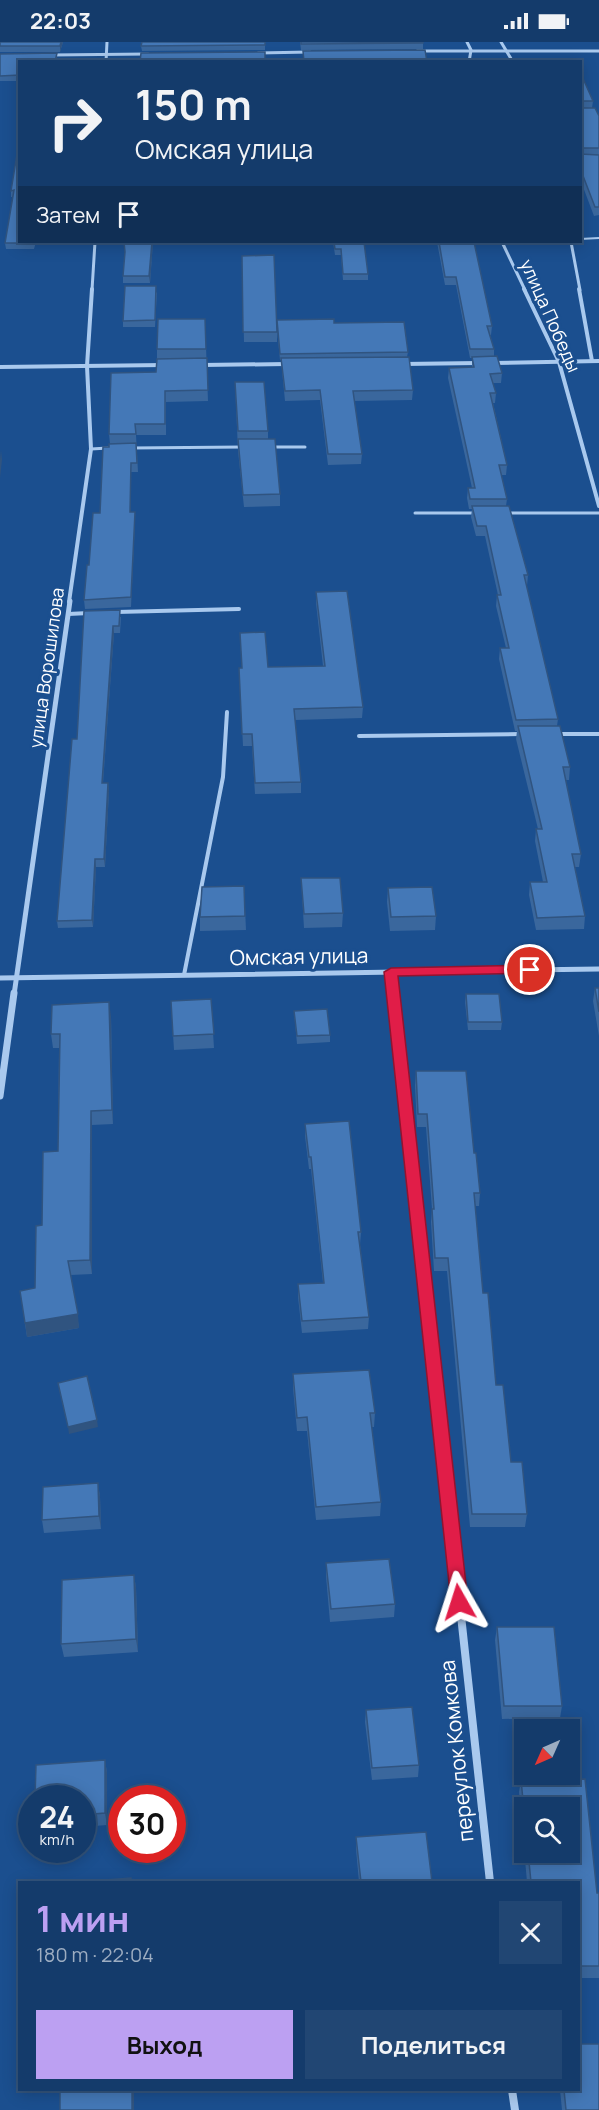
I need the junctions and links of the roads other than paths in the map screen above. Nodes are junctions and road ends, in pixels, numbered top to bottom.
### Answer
1 (107, 42) edge
2 (468, 42) edge
3 (501, 42) edge
4 (471, 50) junction
5 (508, 50) junction
6 (412, 51) edge
7 (599, 51) edge
8 (318, 52) edge
9 (248, 53) edge
10 (154, 54) edge
11 (106, 55) junction
12 (47, 56) edge
13 (106, 60) edge
14 (469, 60) edge
15 (512, 60) edge
16 (599, 238) edge
17 (582, 239) edge
18 (95, 243) edge
19 (502, 243) edge
20 (571, 243) edge
21 (592, 361) junction
22 (599, 361) edge
23 (559, 362) junction
24 (288, 364) edge
25 (394, 364) edge
26 (170, 365) edge
27 (194, 365) edge
28 (87, 366) junction
29 (0, 367) edge
30 (246, 447) edge
31 (270, 447) edge
32 (305, 447) dead end
33 (91, 448) junction
34 (115, 448) edge
35 (127, 448) edge
36 (599, 506) edge
37 (415, 513) dead end
38 (484, 513) edge
39 (495, 513) edge
40 (599, 513) edge
41 (239, 609) dead end
42 (114, 612) edge
43 (91, 613) edge
44 (68, 614) junction
45 (227, 712) dead end
46 (530, 734) edge
47 (553, 734) edge
48 (599, 734) edge
49 (359, 736) dead end
50 (599, 969) edge
51 (391, 972) junction
52 (184, 975) junction
53 (0, 978) edge
54 (17, 978) junction
55 (0, 1096) edge
56 (490, 1881) edge
57 (512, 2091) edge
58 (515, 2110) edge

1 - 11 street
2 - 4 street
3 - 5 street
4 - 5 street
4 - 6 street
4 - 14 street
5 - 7 street
5 - 15 street
8 - 9 street
10 - 11 street
11 - 12 street
11 - 13 street
16 - 17 lane
18 - 28 street, улица Ворошилова
19 - 23 street, улица Победы
20 - 21 street
21 - 22 street
21 - 23 street
23 - 25 street
23 - 36 street, улица Победы
24 - 27 street
26 - 28 street
28 - 29 street
28 - 33 street, улица Ворошилова
30 - 35 lane
31 - 32 lane
33 - 34 lane
33 - 44 street, улица Ворошилова
37 - 38 lane
39 - 40 lane
41 - 42 lane
43 - 44 lane
44 - 54 street, улица Ворошилова
45 - 52 lane
46 - 49 lane
47 - 48 lane
50 - 51 street, Омская улица
51 - 52 street, Омская улица
51 - 56 street, переулок Комкова
52 - 54 street, Омская улица
53 - 54 street, Омская улица
54 - 55 street, улица Ворошилова
57 - 58 street

